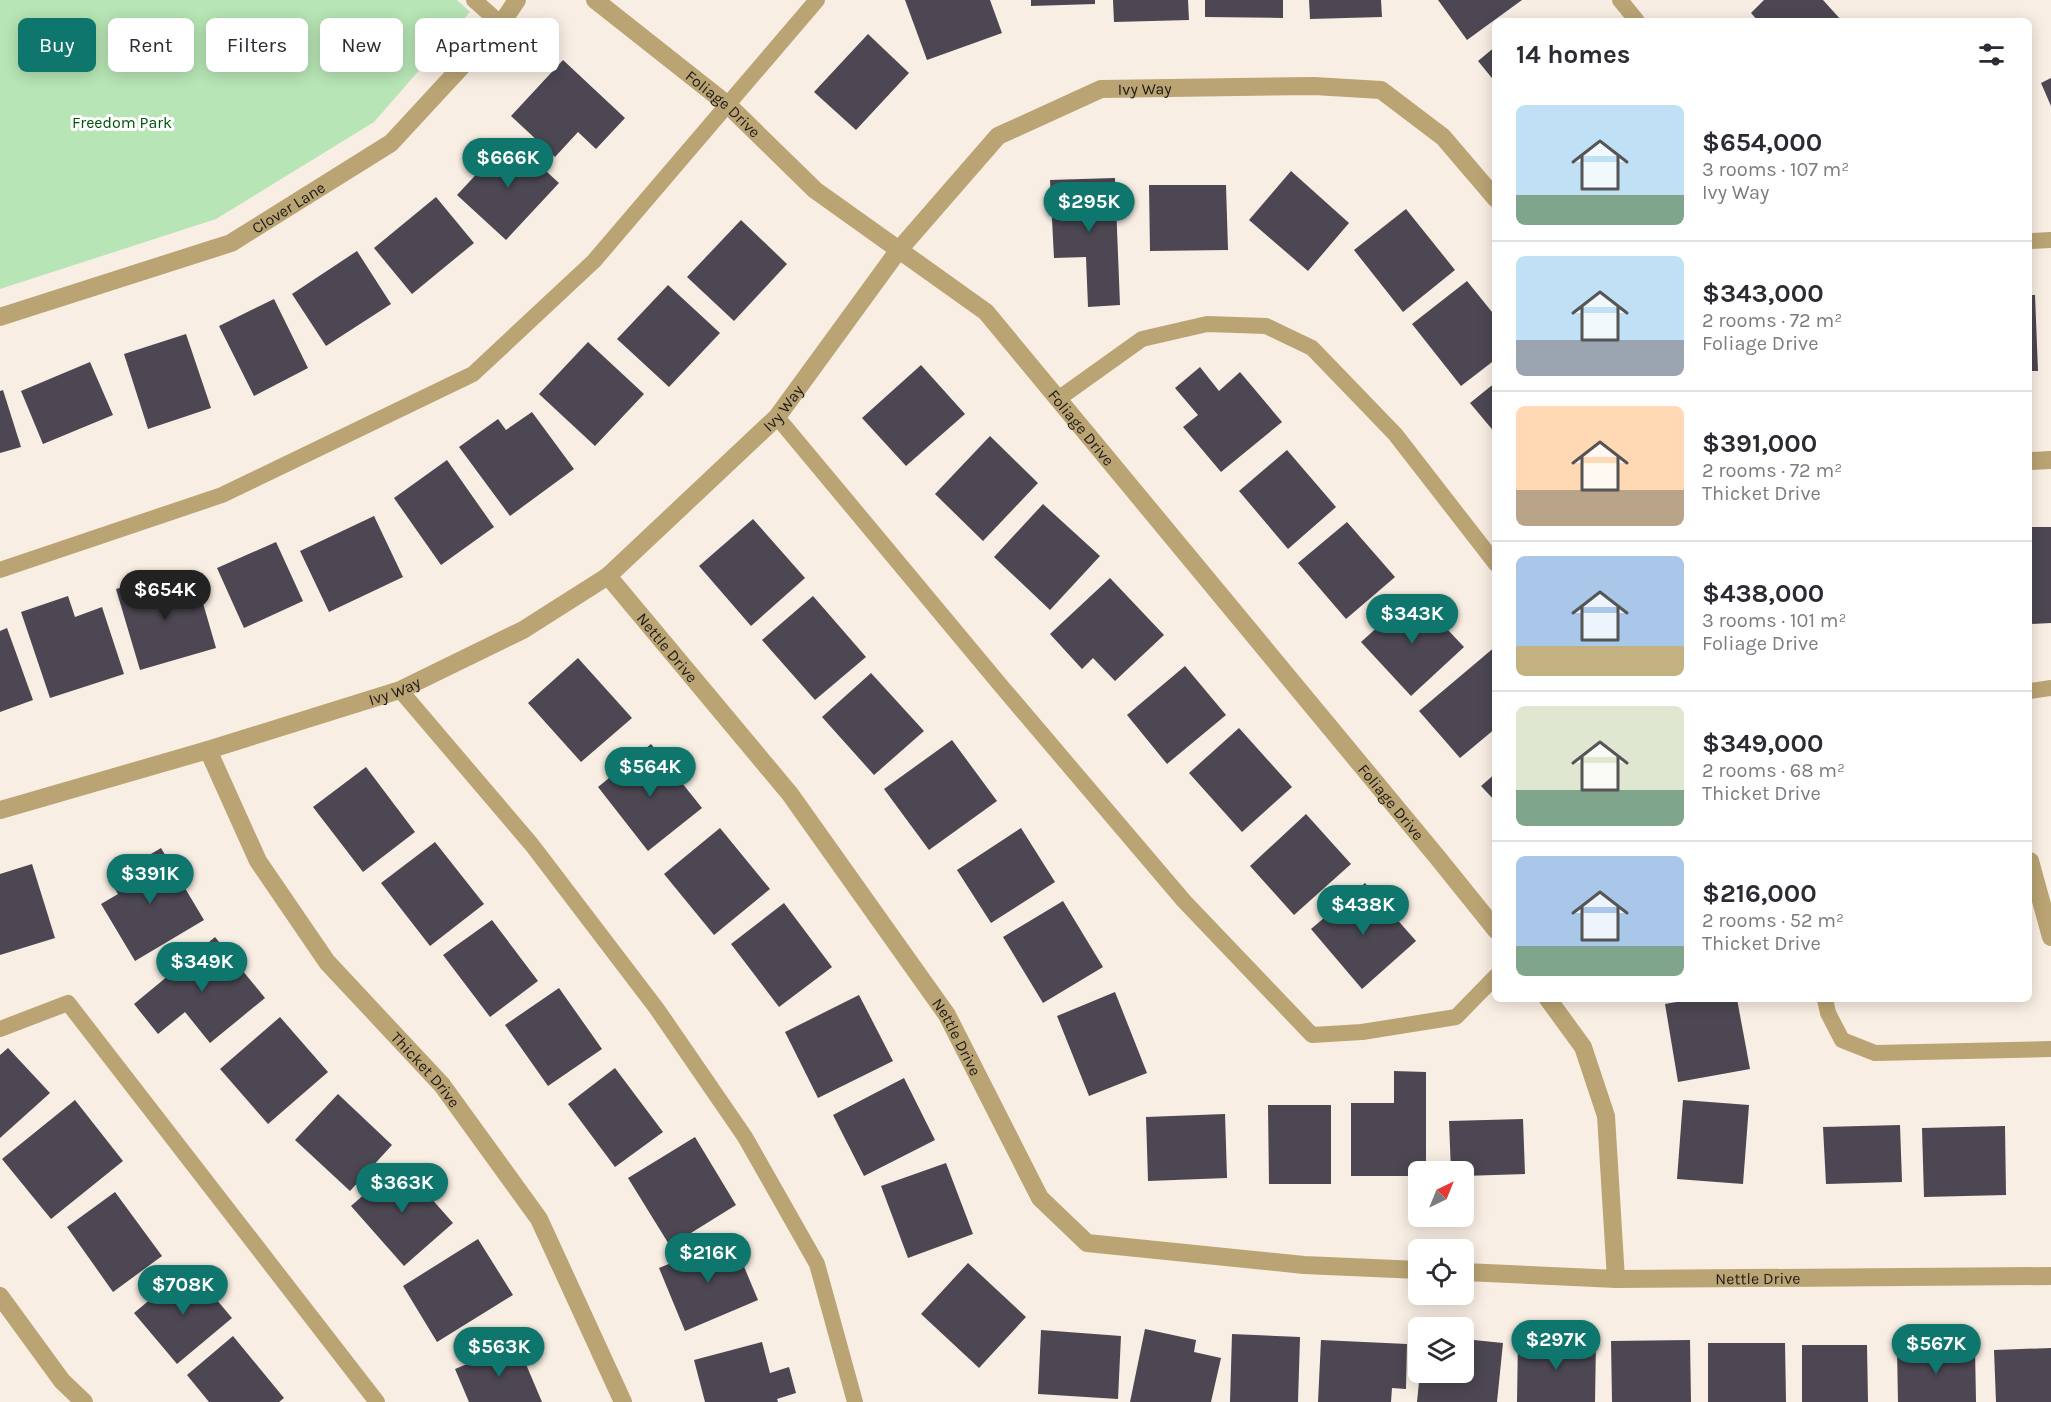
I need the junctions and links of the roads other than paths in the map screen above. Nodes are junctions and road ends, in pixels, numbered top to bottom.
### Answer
1 (474, 0) edge
2 (517, 0) edge
3 (595, 0) edge
4 (817, 0) edge
5 (1620, 0) edge
6 (494, 18) edge
7 (505, 18) edge
8 (1634, 18) edge
9 (457, 72) edge
10 (728, 105) junction
11 (1492, 194) edge
12 (2051, 240) edge
13 (2032, 241) edge
14 (898, 251) junction
15 (0, 317) edge
16 (1058, 399) junction
17 (777, 417) junction
18 (2051, 460) edge
19 (2032, 461) edge
20 (1492, 559) edge
21 (0, 570) edge
22 (608, 576) junction
23 (2051, 688) edge
24 (400, 690) junction
25 (2032, 691) edge
26 (208, 750) junction
27 (0, 810) edge
28 (2032, 868) edge
29 (1492, 925) edge
30 (2051, 937) edge
31 (1492, 980) edge
32 (1550, 1002) edge
33 (1826, 1002) edge
34 (0, 1029) edge
35 (2051, 1049) edge
36 (1408, 1270) edge
37 (1474, 1272) edge
38 (2051, 1276) edge
39 (1616, 1278) junction
40 (0, 1296) edge
41 (84, 1402) edge
42 (377, 1402) edge
43 (623, 1402) edge
44 (855, 1402) edge

1 - 6 lane
2 - 7 street, Clover Lane
3 - 10 street, Foliage Drive
4 - 10 lane
5 - 8 lane
9 - 15 street, Clover Lane
10 - 14 street, Foliage Drive
10 - 21 lane
11 - 14 street, Ivy Way
12 - 13 lane
14 - 16 street, Foliage Drive
14 - 17 street, Ivy Way
16 - 20 lane
16 - 29 street, Foliage Drive
17 - 22 street, Ivy Way
17 - 31 lane
18 - 19 street
22 - 24 street, Ivy Way
22 - 36 street, Nettle Drive
23 - 25 lane
24 - 26 street, Ivy Way
24 - 44 lane
26 - 27 street, Ivy Way
26 - 43 street, Thicket Drive
28 - 30 street
32 - 39 street
33 - 35 lane
34 - 42 lane
37 - 39 street, Nettle Drive
38 - 39 street, Nettle Drive
40 - 41 street

